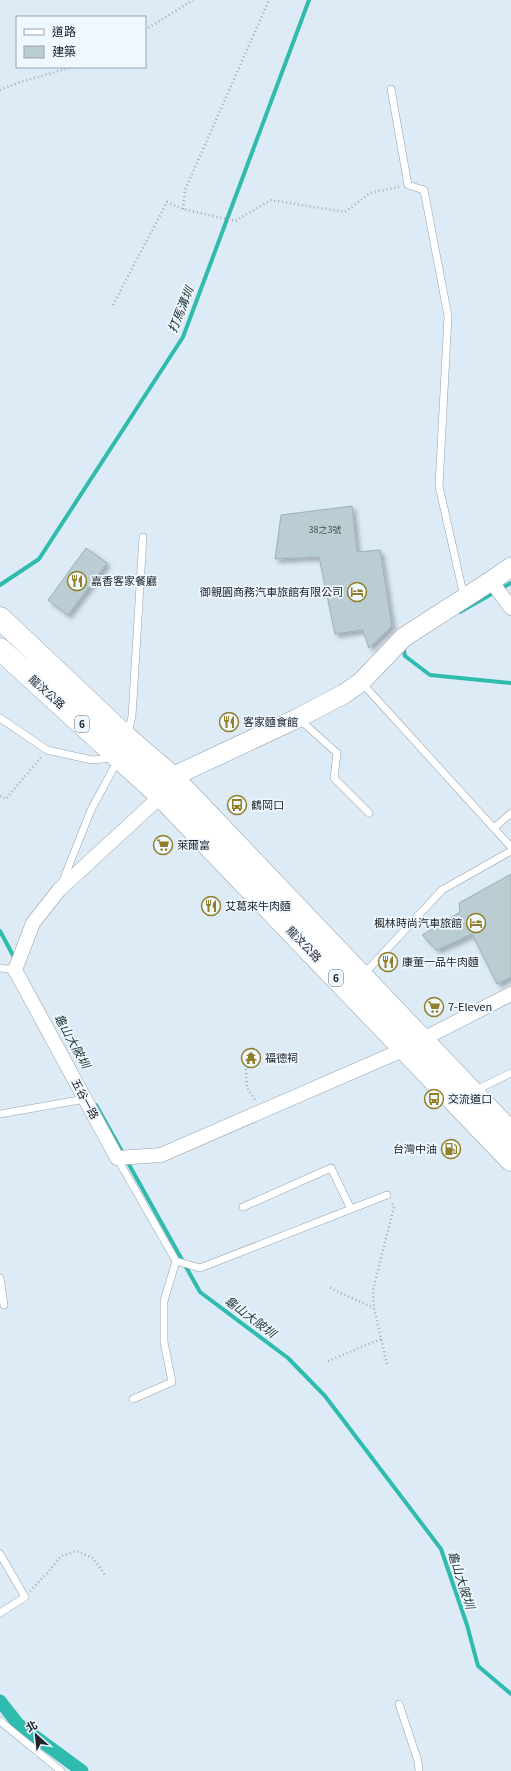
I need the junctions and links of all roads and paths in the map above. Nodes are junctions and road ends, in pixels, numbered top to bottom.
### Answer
1 (193, 0) edge
2 (269, 0) edge
3 (146, 29) edge
4 (69, 68) edge
5 (390, 89) dead end
6 (0, 90) edge
7 (408, 185) junction
8 (182, 209) junction
9 (113, 305) dead end
10 (143, 537) dead end
11 (511, 567) edge
12 (494, 584) junction
13 (464, 599) junction
14 (509, 605) edge
15 (0, 618) edge
16 (2, 651) edge
17 (361, 682) junction
18 (0, 718) edge
19 (298, 718) junction
20 (123, 748) junction
21 (47, 750) junction
22 (172, 777) junction
23 (0, 796) edge
24 (161, 796) junction
25 (369, 813) dead end
26 (511, 813) edge
27 (494, 828) junction
28 (511, 847) edge
29 (511, 851) edge
30 (59, 890) junction
31 (0, 968) edge
32 (15, 970) junction
33 (361, 976) junction
34 (511, 994) edge
35 (414, 1044) junction
36 (246, 1069) dead end
37 (511, 1073) edge
38 (472, 1092) junction
39 (85, 1099) junction
40 (265, 1110) junction
41 (0, 1114) edge
42 (511, 1133) edge
43 (117, 1158) junction
44 (511, 1160) edge
45 (386, 1195) joint
46 (243, 1207) dead end
47 (351, 1209) junction
48 (177, 1261) junction
49 (0, 1278) edge
50 (330, 1288) dead end
51 (4, 1305) dead end
52 (374, 1308) junction
53 (381, 1339) junction
54 (328, 1361) dead end
55 (387, 1364) dead end
56 (133, 1399) dead end
57 (0, 1554) edge
58 (105, 1575) dead end
59 (25, 1597) junction
60 (0, 1613) edge
61 (399, 1704) dead end
62 (0, 1721) edge
63 (62, 1771) edge
64 (419, 1771) edge

1 - 3 path
2 - 8 path
4 - 6 path
5 - 7 lane
7 - 8 path
7 - 13 lane
8 - 9 path
10 - 20 lane
11 - 12 street
12 - 13 street
12 - 14 street
13 - 17 street
15 - 20 main road, 龍汶公路 / 6
16 - 20 main road, 龍汶公路 / 6
17 - 19 street
17 - 27 lane
18 - 21 lane
19 - 22 street
19 - 25 lane
20 - 21 lane
20 - 22 main road, 龍汶公路 / 6
20 - 24 main road, 龍汶公路 / 6
20 - 30 lane
21 - 23 path
22 - 24 main road
22 - 33 main road, 龍汶公路 / 6
24 - 30 street
24 - 35 main road, 龍汶公路 / 6
26 - 27 lane
27 - 28 lane
29 - 33 lane
30 - 32 street
31 - 32 lane
32 - 39 street, 五谷一路
33 - 35 main road, 龍汶公路 / 6
34 - 35 street
35 - 38 main road, 龍汶公路 / 6
35 - 40 street
35 - 44 main road, 龍汶公路 / 6
36 - 40 path
37 - 38 lane
38 - 42 main road, 龍汶公路 / 6
39 - 41 lane
39 - 43 street, 五谷一路
40 - 43 street
43 - 48 lane
45 - 47 lane
45 - 52 path
46 - 47 lane
47 - 48 lane
48 - 56 lane
49 - 51 lane
50 - 52 path
52 - 53 path
53 - 54 path
53 - 55 path
57 - 59 lane
58 - 59 path
59 - 60 lane
61 - 64 lane
62 - 63 lane

